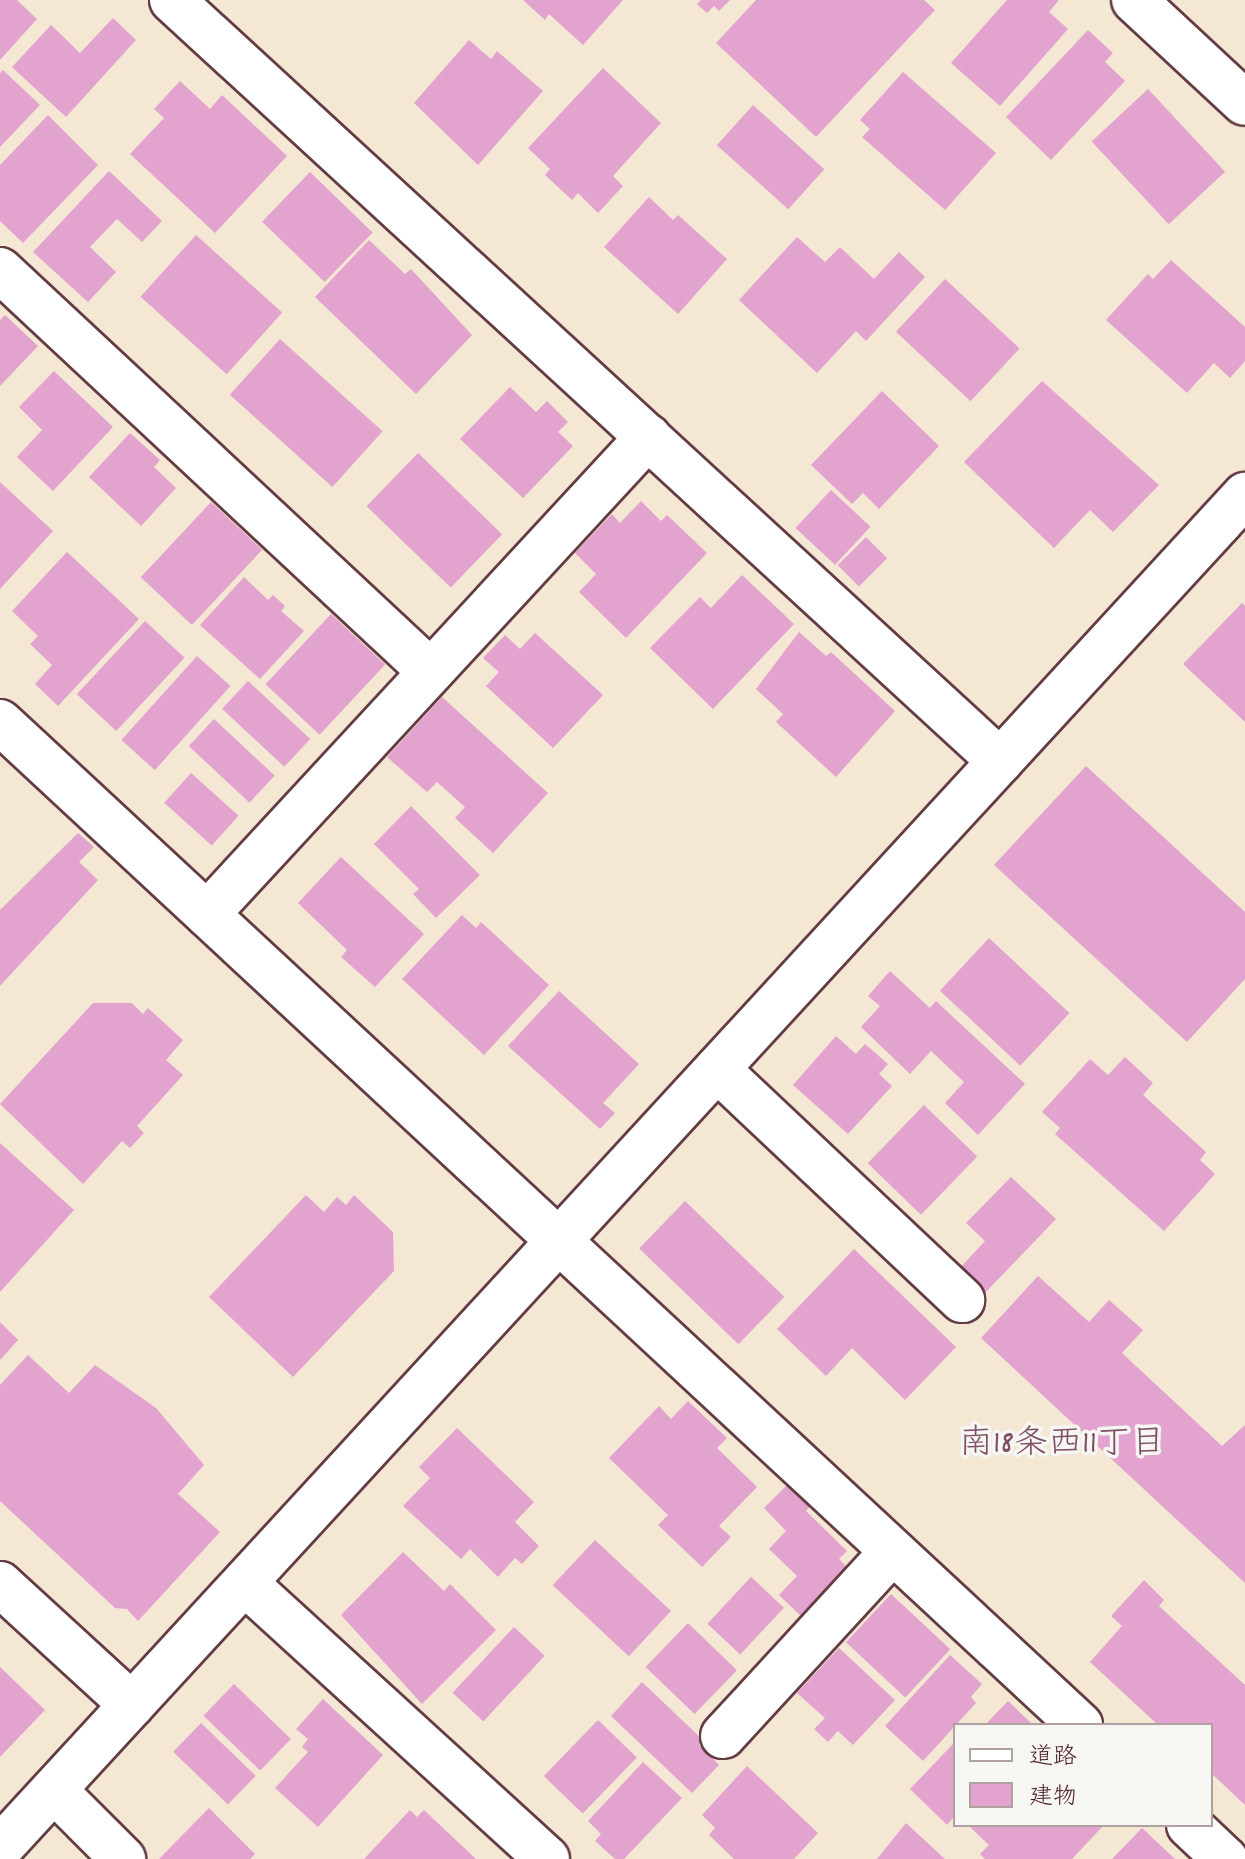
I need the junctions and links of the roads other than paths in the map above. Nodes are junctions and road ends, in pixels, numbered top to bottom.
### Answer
1 (172, 0) edge
2 (1134, 0) edge
3 (1245, 103) edge
4 (0, 270) edge
5 (648, 437) junction
6 (1245, 495) edge
7 (431, 672) junction
8 (0, 722) edge
9 (1000, 761) junction
10 (207, 914) junction
11 (717, 1069) junction
12 (559, 1242) junction
13 (962, 1300) dead end
14 (892, 1552) junction
15 (245, 1583) junction
16 (0, 1584) edge
17 (132, 1705) junction
18 (1078, 1723) edge
19 (723, 1736) dead end
20 (54, 1790) junction
21 (1191, 1827) edge
22 (0, 1848) edge
23 (123, 1859) edge
24 (547, 1859) edge
25 (1225, 1859) edge

1 - 5 street
2 - 3 street
4 - 7 street
5 - 7 street
5 - 9 street
6 - 9 street
7 - 10 street
8 - 10 street
9 - 11 street
10 - 12 street
11 - 12 street
11 - 13 street
12 - 14 street
12 - 15 street
14 - 18 street
14 - 19 street
15 - 17 street
15 - 24 street
16 - 17 street
17 - 20 street
20 - 22 street
20 - 23 street
21 - 25 street

